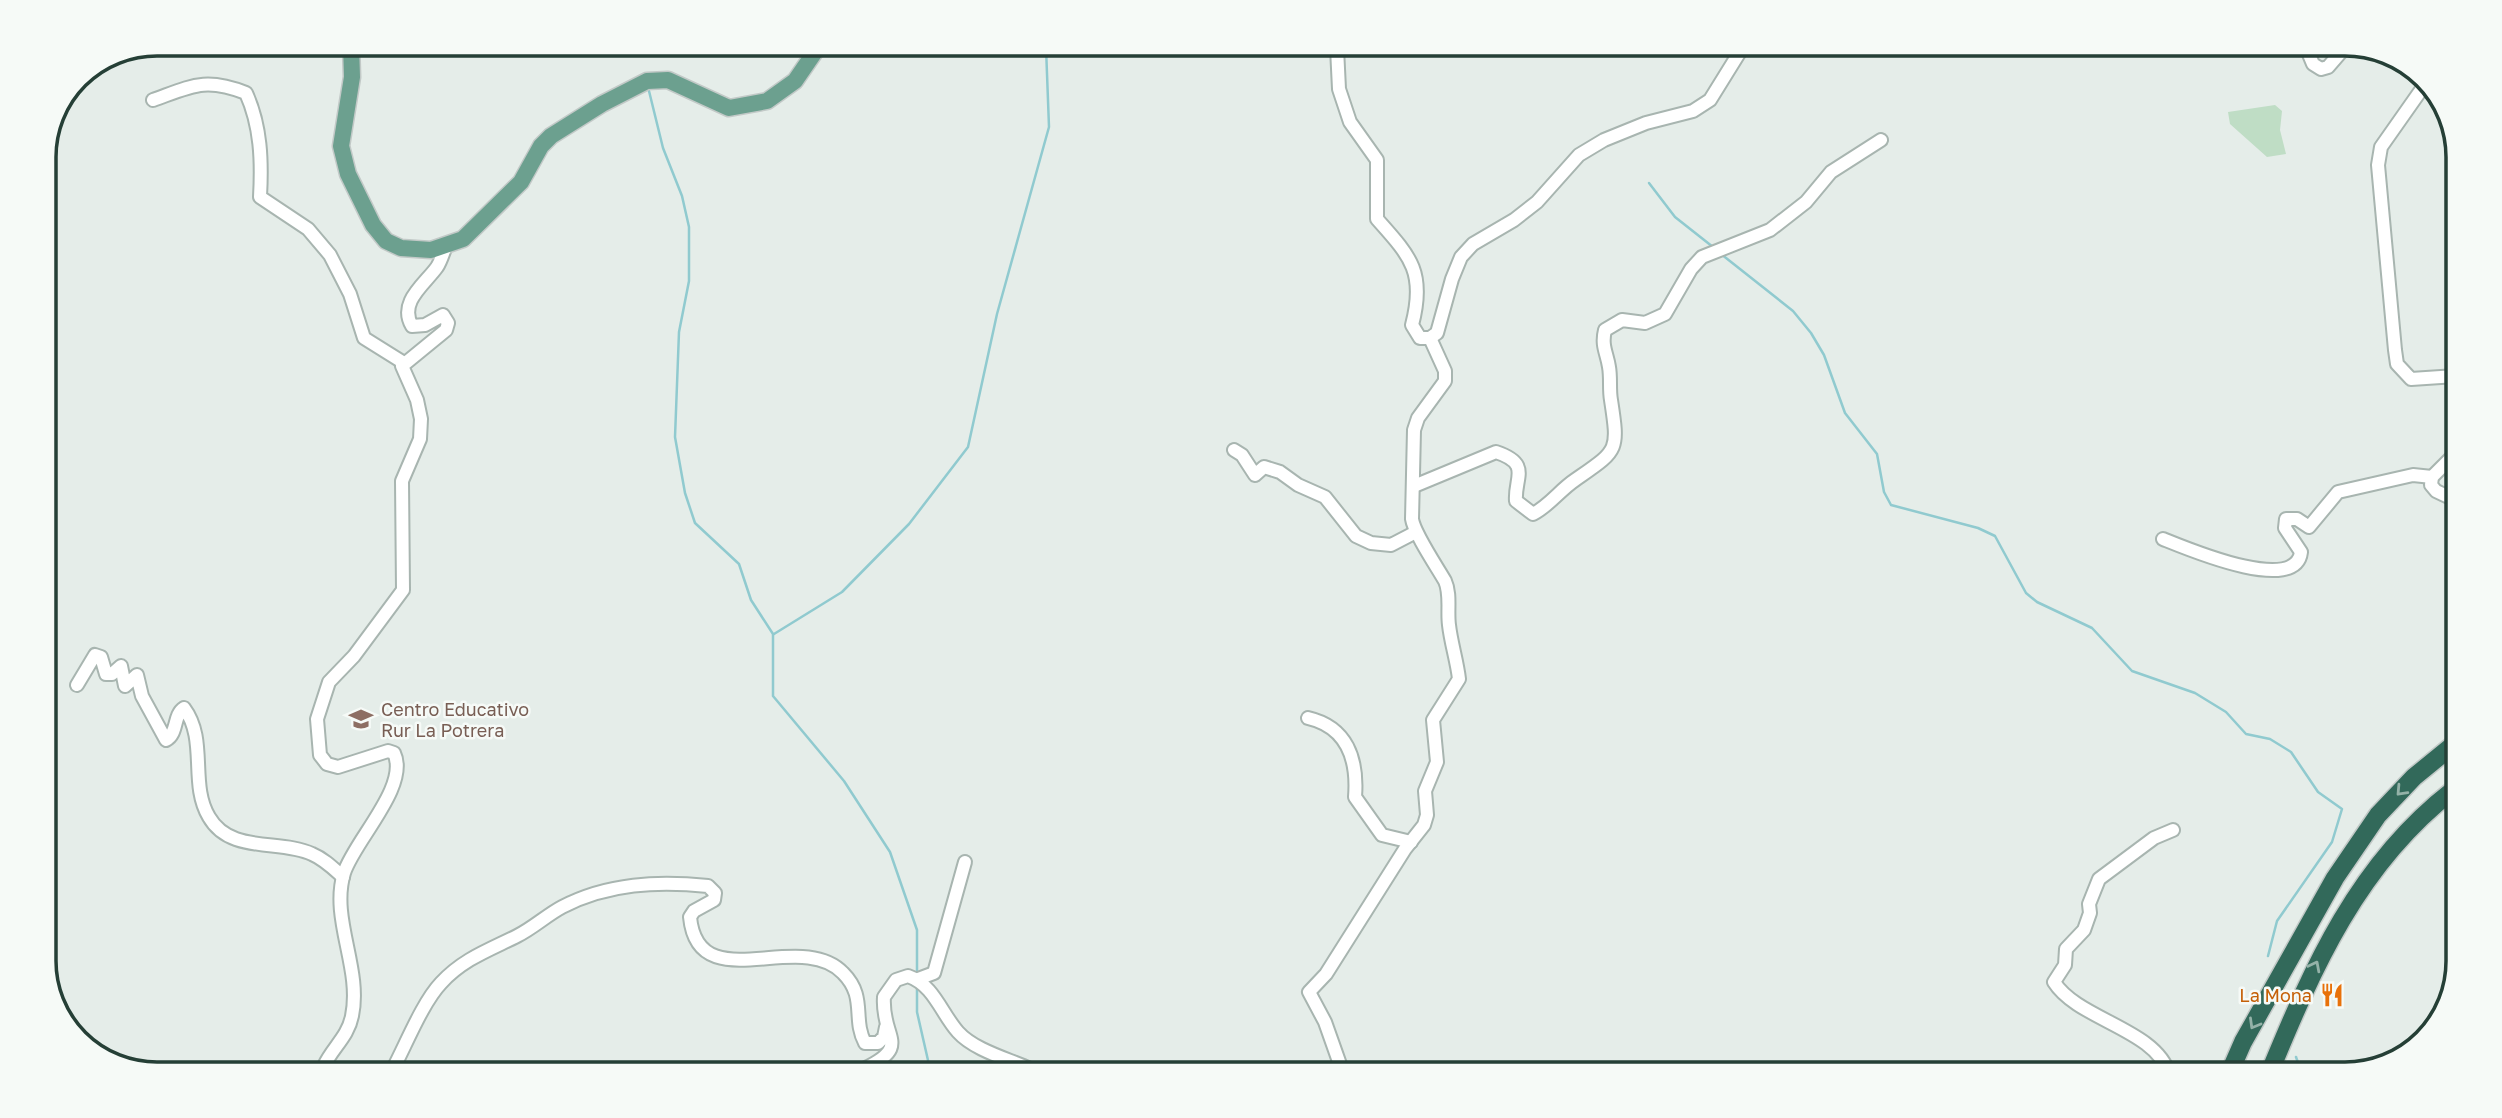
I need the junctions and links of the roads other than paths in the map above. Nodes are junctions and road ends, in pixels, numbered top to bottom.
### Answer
1 (351, 56) edge
2 (812, 56) edge
3 (1337, 56) edge
4 (1737, 56) edge
5 (2310, 56) edge
6 (2338, 56) edge
7 (2421, 90) edge
8 (153, 100) dead end
9 (1881, 140) dead end
10 (446, 246) junction
11 (1430, 338) junction
12 (404, 363) junction
13 (2446, 377) edge
14 (1234, 450) dead end
15 (2446, 463) edge
16 (2432, 477) junction
17 (1414, 486) junction
18 (2446, 496) edge
19 (1416, 532) junction
20 (2163, 538) dead end
21 (77, 685) dead end
22 (1308, 718) dead end
23 (2446, 751) edge
24 (2446, 796) edge
25 (2173, 830) dead end
26 (1410, 842) junction
27 (965, 862) dead end
28 (343, 877) junction
29 (913, 978) junction
30 (886, 1027) junction
31 (327, 1062) edge
32 (397, 1062) edge
33 (878, 1062) edge
34 (1014, 1062) edge
35 (1339, 1062) edge
36 (2163, 1062) edge
37 (2234, 1062) edge
38 (2274, 1062) edge

1 - 10 main road
2 - 10 main road
3 - 11 street
4 - 11 street
5 - 6 street
7 - 13 street
8 - 12 street
9 - 17 street
10 - 12 street
11 - 17 street
12 - 28 street
14 - 19 street
15 - 16 street
16 - 18 street
16 - 20 street
17 - 19 street
19 - 26 street
21 - 28 street
22 - 26 street
23 -> 37 highway
38 -> 24 highway
25 - 36 street
26 - 35 street
27 - 29 street
28 - 31 street
29 - 30 street
29 - 34 street
30 - 32 street
30 - 33 street

